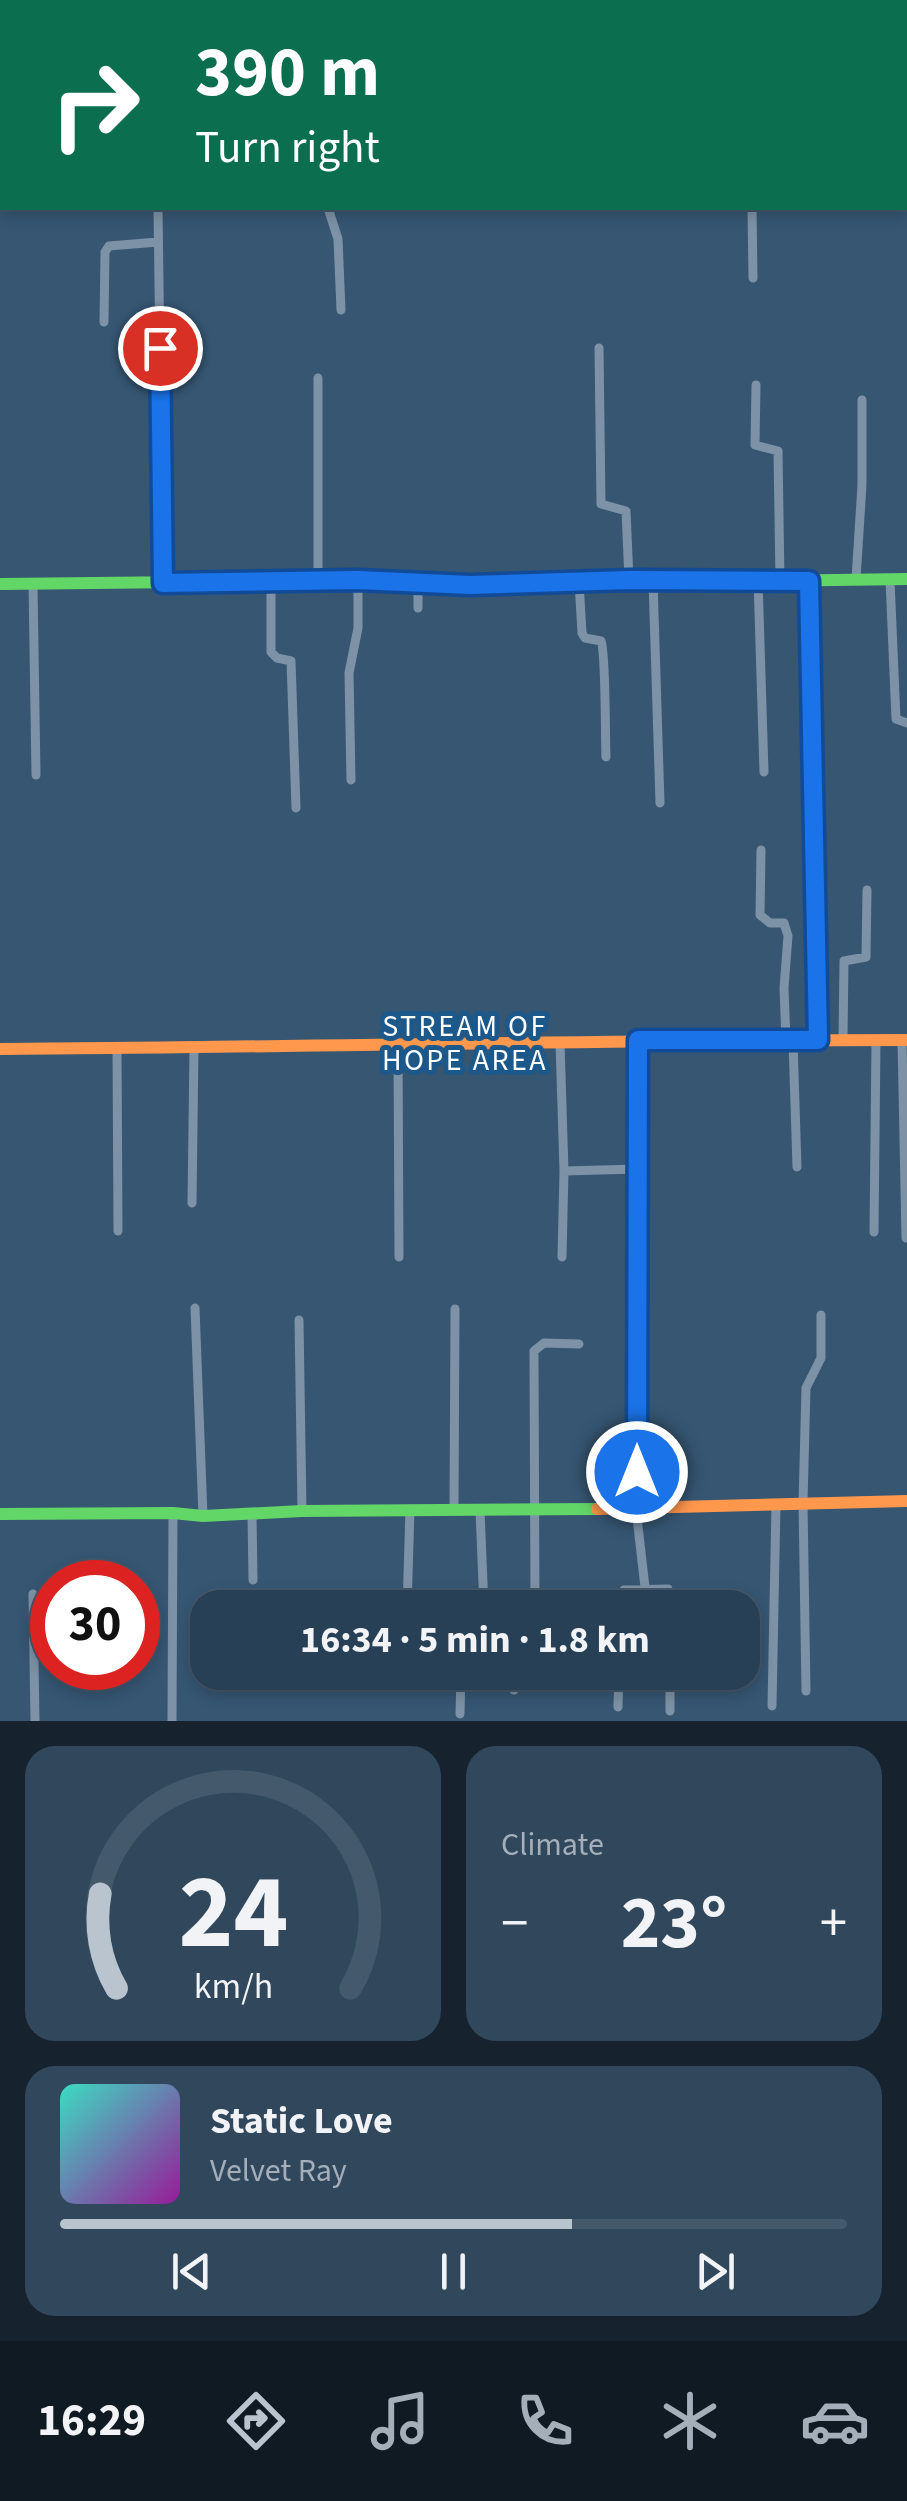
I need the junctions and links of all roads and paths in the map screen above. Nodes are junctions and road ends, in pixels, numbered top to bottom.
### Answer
1 (158, 210) edge
2 (329, 210) edge
3 (752, 210) edge
4 (158, 242) junction
5 (753, 278) dead end
6 (341, 310) dead end
7 (104, 322) dead end
8 (599, 348) dead end
9 (318, 378) dead end
10 (756, 385) dead end
11 (862, 400) dead end
12 (856, 578) junction
13 (758, 579) junction
14 (907, 579) edge
15 (358, 580) junction
16 (629, 580) junction
17 (890, 580) junction
18 (271, 581) junction
19 (654, 581) junction
20 (780, 581) junction
21 (809, 581) junction
22 (318, 582) junction
23 (580, 582) junction
24 (163, 583) junction
25 (0, 584) edge
26 (33, 584) junction
27 (418, 584) junction
28 (418, 608) dead end
29 (907, 723) edge
30 (606, 757) dead end
31 (764, 772) dead end
32 (36, 776) dead end
33 (351, 780) dead end
34 (660, 803) dead end
35 (296, 808) dead end
36 (761, 850) dead end
37 (868, 890) dead end
38 (843, 1038) junction
39 (638, 1040) junction
40 (818, 1040) junction
41 (905, 1040) edge
42 (790, 1041) junction
43 (876, 1041) junction
44 (560, 1043) junction
45 (398, 1047) junction
46 (194, 1048) junction
47 (0, 1049) edge
48 (117, 1049) junction
49 (796, 1167) dead end
50 (640, 1169) junction
51 (564, 1172) junction
52 (192, 1202) dead end
53 (118, 1231) dead end
54 (874, 1232) dead end
55 (906, 1238) edge
56 (399, 1256) dead end
57 (562, 1257) dead end
58 (195, 1308) dead end
59 (455, 1309) dead end
60 (820, 1315) dead end
61 (299, 1320) dead end
62 (579, 1344) dead end
63 (907, 1501) edge
64 (803, 1502) junction
65 (776, 1503) junction
66 (636, 1509) junction
67 (410, 1510) junction
68 (454, 1510) junction
69 (480, 1510) junction
70 (536, 1510) junction
71 (302, 1511) junction
72 (173, 1512) junction
73 (0, 1514) edge
74 (252, 1514) junction
75 (202, 1516) junction
76 (253, 1580) dead end
77 (645, 1587) junction
78 (408, 1590) edge
79 (483, 1590) edge
80 (535, 1590) edge
81 (624, 1590) edge
82 (668, 1590) edge
83 (35, 1690) edge
84 (460, 1690) edge
85 (618, 1690) edge
86 (670, 1690) edge
87 (806, 1691) dead end
88 (618, 1706) dead end
89 (772, 1706) dead end
90 (670, 1712) dead end
91 (460, 1714) dead end
92 (36, 1721) edge
93 (172, 1721) edge

1 - 4 street
2 - 6 street
3 - 5 street
4 - 7 street
4 - 24 street
8 - 16 street
9 - 22 street
10 - 20 street
11 - 12 street
12 - 17 street
12 - 21 street
13 - 19 street
13 - 20 street
13 - 31 street
14 - 17 street
15 - 22 street
15 - 27 street
15 - 33 street
16 - 19 street
16 - 23 street
17 - 29 street
18 - 22 street
18 - 24 street
18 - 35 street
19 - 34 street
20 - 21 street
21 - 40 street
23 - 27 street
23 - 30 street
24 - 26 street
25 - 26 street
26 - 32 street
27 - 28 street
36 - 42 street
37 - 38 street
38 - 40 street
38 - 43 street
39 - 42 street
39 - 44 street
39 - 50 street
40 - 42 street
41 - 43 street
41 - 55 street
42 - 49 street
43 - 54 street
44 - 45 street
44 - 51 street
45 - 46 street
45 - 56 street
46 - 48 street
46 - 52 street
47 - 48 street
48 - 53 street
50 - 51 street
50 - 66 street
51 - 57 street
58 - 75 street
59 - 68 street
60 - 64 street
61 - 71 street
62 - 70 street
63 - 64 street
64 - 65 street
64 - 87 street
65 - 66 street
65 - 89 street
66 - 70 street
66 - 77 street
67 - 68 street
67 - 71 street
67 - 78 street
68 - 69 street
69 - 70 street
69 - 79 street
70 - 80 street
71 - 74 street
72 - 73 street
72 - 75 street
72 - 93 street
74 - 75 street
74 - 76 street
77 - 81 street
77 - 82 street
83 - 92 street
84 - 91 street
85 - 88 street
86 - 90 street

